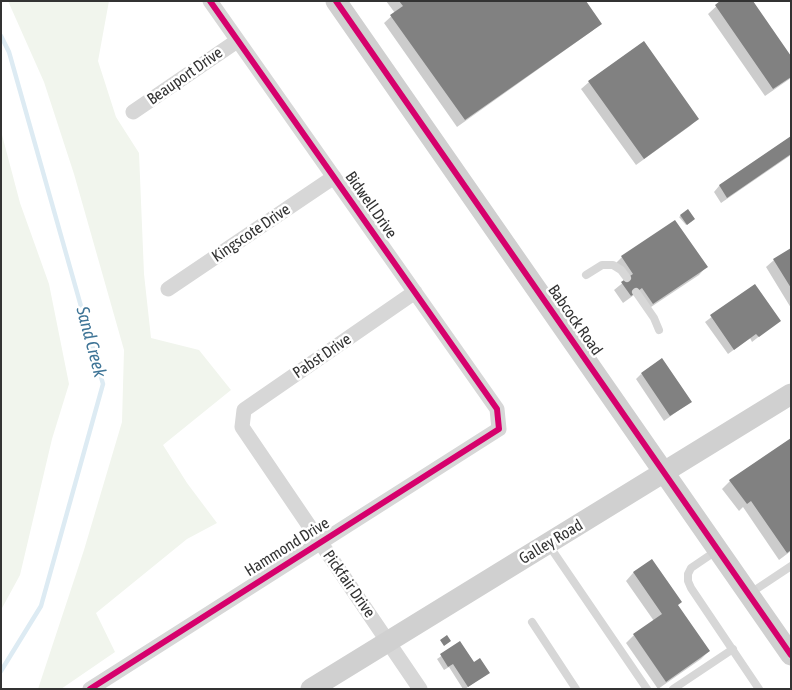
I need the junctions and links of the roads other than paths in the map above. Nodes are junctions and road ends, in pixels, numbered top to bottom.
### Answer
1 (210, 1) edge
2 (336, 1) edge
3 (237, 40) junction
4 (133, 112) dead end
5 (334, 176) junction
6 (586, 275) dead end
7 (627, 278) dead end
8 (168, 290) dead end
9 (415, 292) junction
10 (636, 292) dead end
11 (659, 330) dead end
12 (789, 399) edge
13 (242, 427) joint
14 (499, 429) joint
15 (664, 473) junction
16 (321, 542) junction
17 (548, 544) junction
18 (718, 550) junction
19 (791, 566) edge
20 (749, 595) junction
21 (532, 622) dead end
22 (389, 641) junction
23 (732, 649) junction
24 (791, 655) edge
25 (90, 689) edge
26 (311, 689) edge
27 (420, 689) edge
28 (576, 689) edge
29 (648, 689) edge
30 (673, 689) edge
31 (759, 689) edge

1 - 3 street, Bidwell Drive
2 - 15 street, Babcock Road
3 - 4 street, Beauport Drive
3 - 5 street, Bidwell Drive
5 - 8 street, Kingscote Drive
5 - 9 street, Bidwell Drive
6 - 7 lane
9 - 13 street, Pabst Drive
9 - 14 street, Bidwell Drive
10 - 11 lane
12 - 15 street, Galley Road
13 - 16 street, Pickfair Drive
14 - 16 street, Hammond Drive
15 - 17 street, Galley Road
15 - 18 street, Babcock Road
16 - 22 street, Pickfair Drive
16 - 25 street, Hammond Drive
17 - 22 street, Galley Road
17 - 29 lane
18 - 20 street, Babcock Road
18 - 23 lane
19 - 20 lane
20 - 24 street, Babcock Road
21 - 28 lane
22 - 26 street, Galley Road
22 - 27 street, Pickfair Drive
23 - 30 lane
23 - 31 lane

